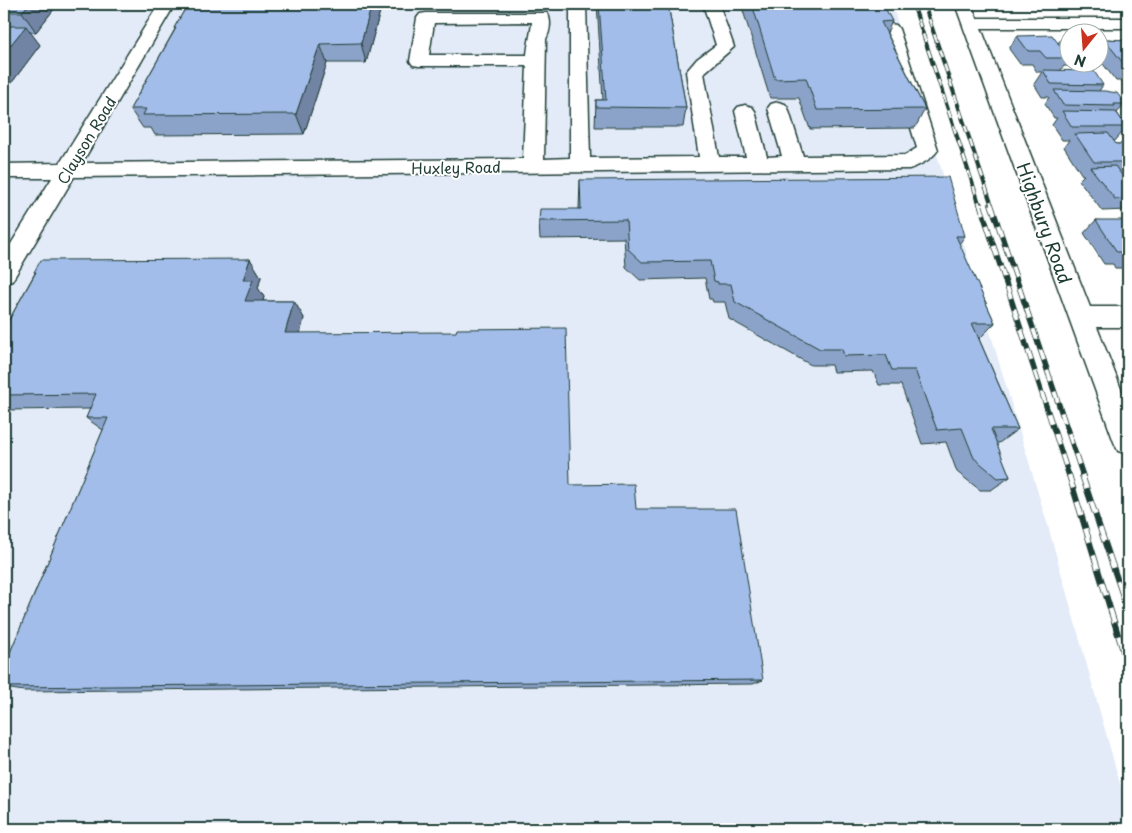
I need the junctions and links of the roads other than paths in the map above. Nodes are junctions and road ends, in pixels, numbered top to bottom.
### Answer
1 (168, 4) edge
2 (578, 4) edge
3 (711, 4) edge
4 (967, 13) edge
5 (1128, 23) edge
6 (890, 28) edge
7 (536, 60) junction
8 (778, 108) dead end
9 (745, 110) dead end
10 (757, 156) junction
11 (793, 156) junction
12 (710, 164) junction
13 (533, 166) junction
14 (580, 166) junction
15 (4, 171) edge
16 (67, 172) junction
17 (4, 275) edge
18 (1080, 317) junction
19 (1128, 317) edge
20 (1128, 442) edge

1 - 16 street, Clayson Road
2 - 14 street
3 - 12 street
4 - 5 street
4 - 18 street, Highbury Road
6 - 11 street, Huxley Road
7 - 7 street
7 - 13 street
8 - 11 street
9 - 10 street
10 - 11 street, Huxley Road
10 - 12 street, Huxley Road
12 - 14 street, Huxley Road
13 - 14 street, Huxley Road
13 - 16 street, Huxley Road
15 - 16 street, Huxley Road
16 - 17 street, Clayson Road
18 - 19 street
18 - 20 street, Highbury Road

